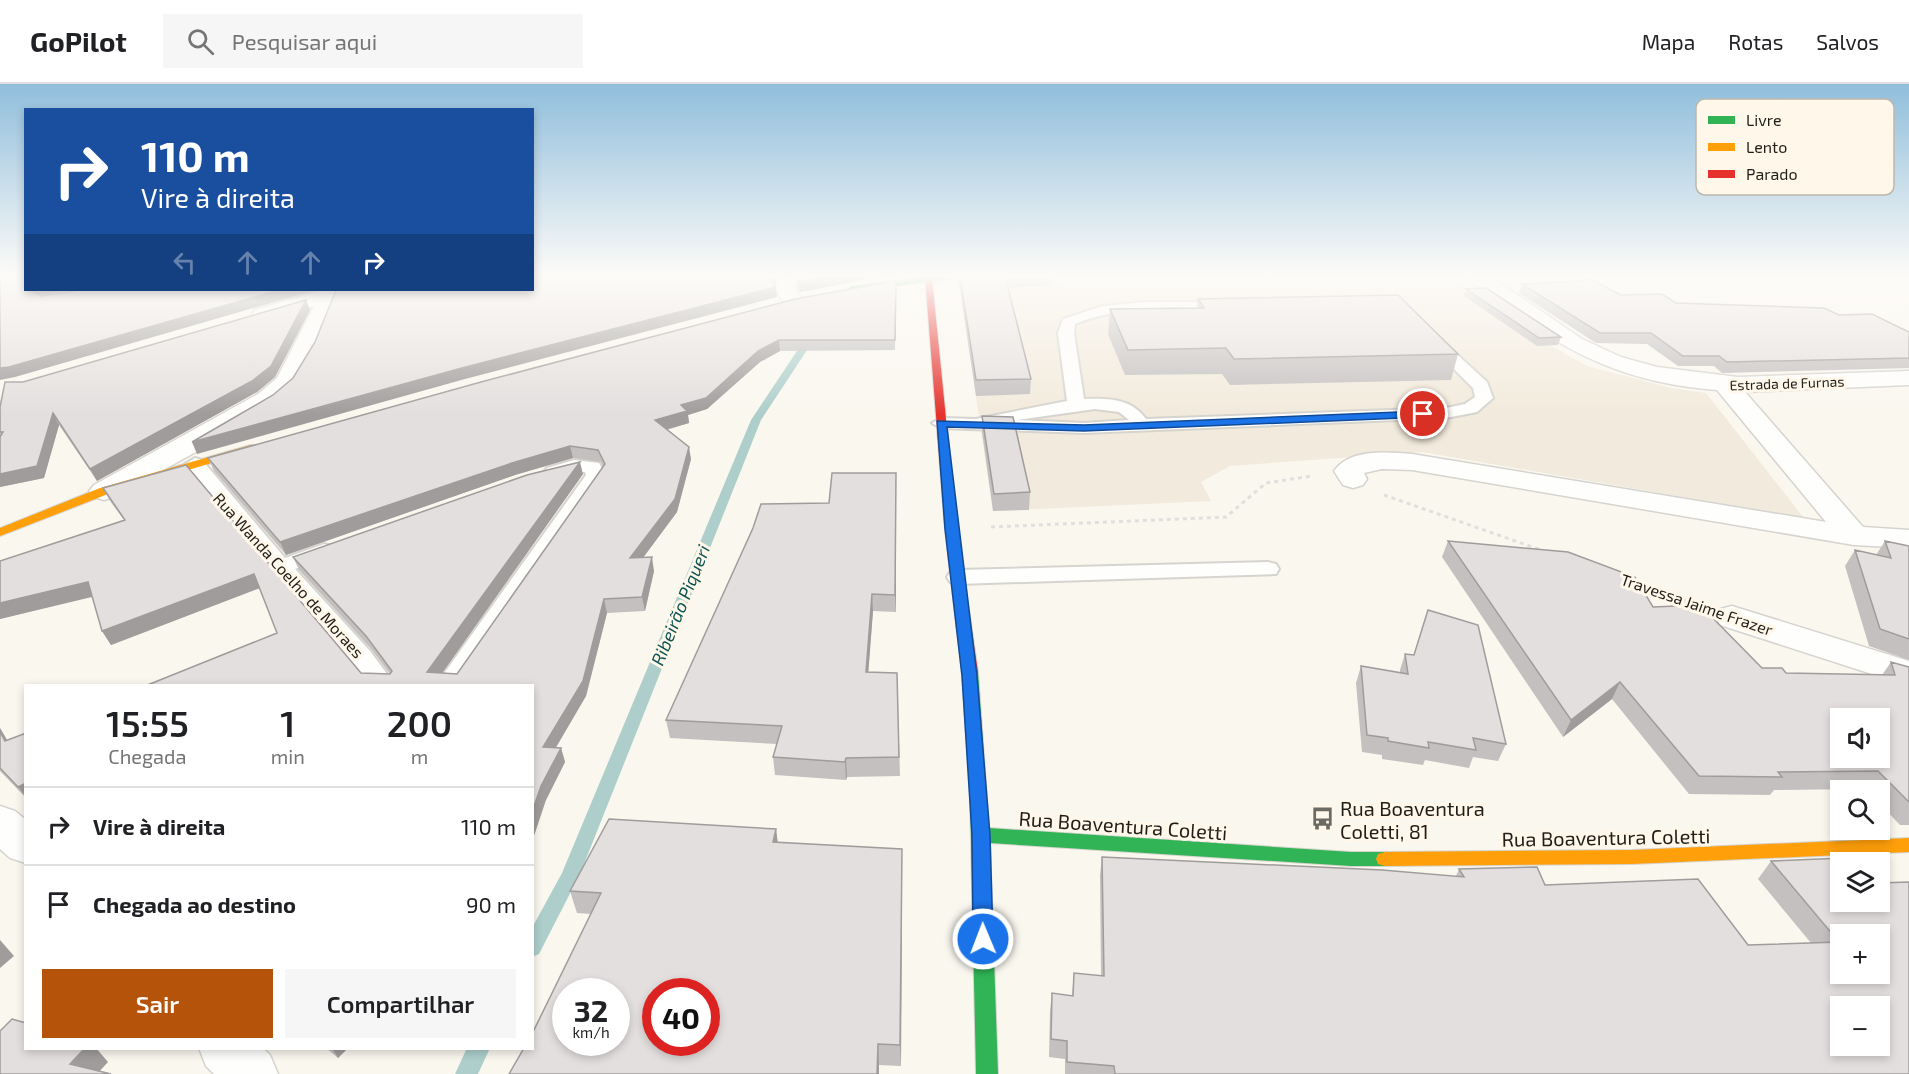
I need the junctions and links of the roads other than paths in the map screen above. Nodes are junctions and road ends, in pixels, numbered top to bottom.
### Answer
1 (318, 322) edge
2 (932, 322) edge
3 (1068, 322) edge
4 (1543, 322) edge
5 (1423, 331) edge
6 (1909, 378) edge
7 (1727, 386) junction
8 (1076, 406) junction
9 (941, 423) junction
10 (982, 423) junction
11 (1141, 425) junction
12 (262, 445) edge
13 (195, 464) junction
14 (533, 478) edge
15 (1353, 479) road end
16 (104, 491) junction
17 (0, 532) edge
18 (1854, 536) junction
19 (1909, 539) edge
20 (345, 543) edge
21 (283, 566) junction
22 (1268, 569) dead end
23 (958, 577) junction
24 (1732, 617) road end
25 (1909, 675) edge
26 (382, 684) edge
27 (449, 684) edge
28 (0, 823) edge
29 (981, 835) junction
30 (24, 844) edge
31 (1909, 845) edge
32 (227, 1050) edge
33 (251, 1074) edge
34 (987, 1074) edge

1 - 16 street
2 - 9 street
3 - 8 lane
4 - 7 street, Estrada de Furnas
5 - 11 lane
6 - 7 street, Estrada de Furnas
7 - 18 street
8 - 10 lane
8 - 11 lane
9 - 10 lane
9 - 23 street
10 - 11 lane
12 - 13 street
13 - 16 street
13 - 21 lane, Rua Wanda Coelho de Moraes
14 - 27 lane
15 - 18 street
16 - 17 street
18 - 19 street
20 - 21 lane
21 - 26 lane, Rua Wanda Coelho de Moraes
22 - 23 lane
23 - 29 street
24 - 25 street, Travessa Jaime Frazer
28 - 30 street
29 - 31 street, Rua Boaventura Coletti
29 - 34 street
32 - 33 street

